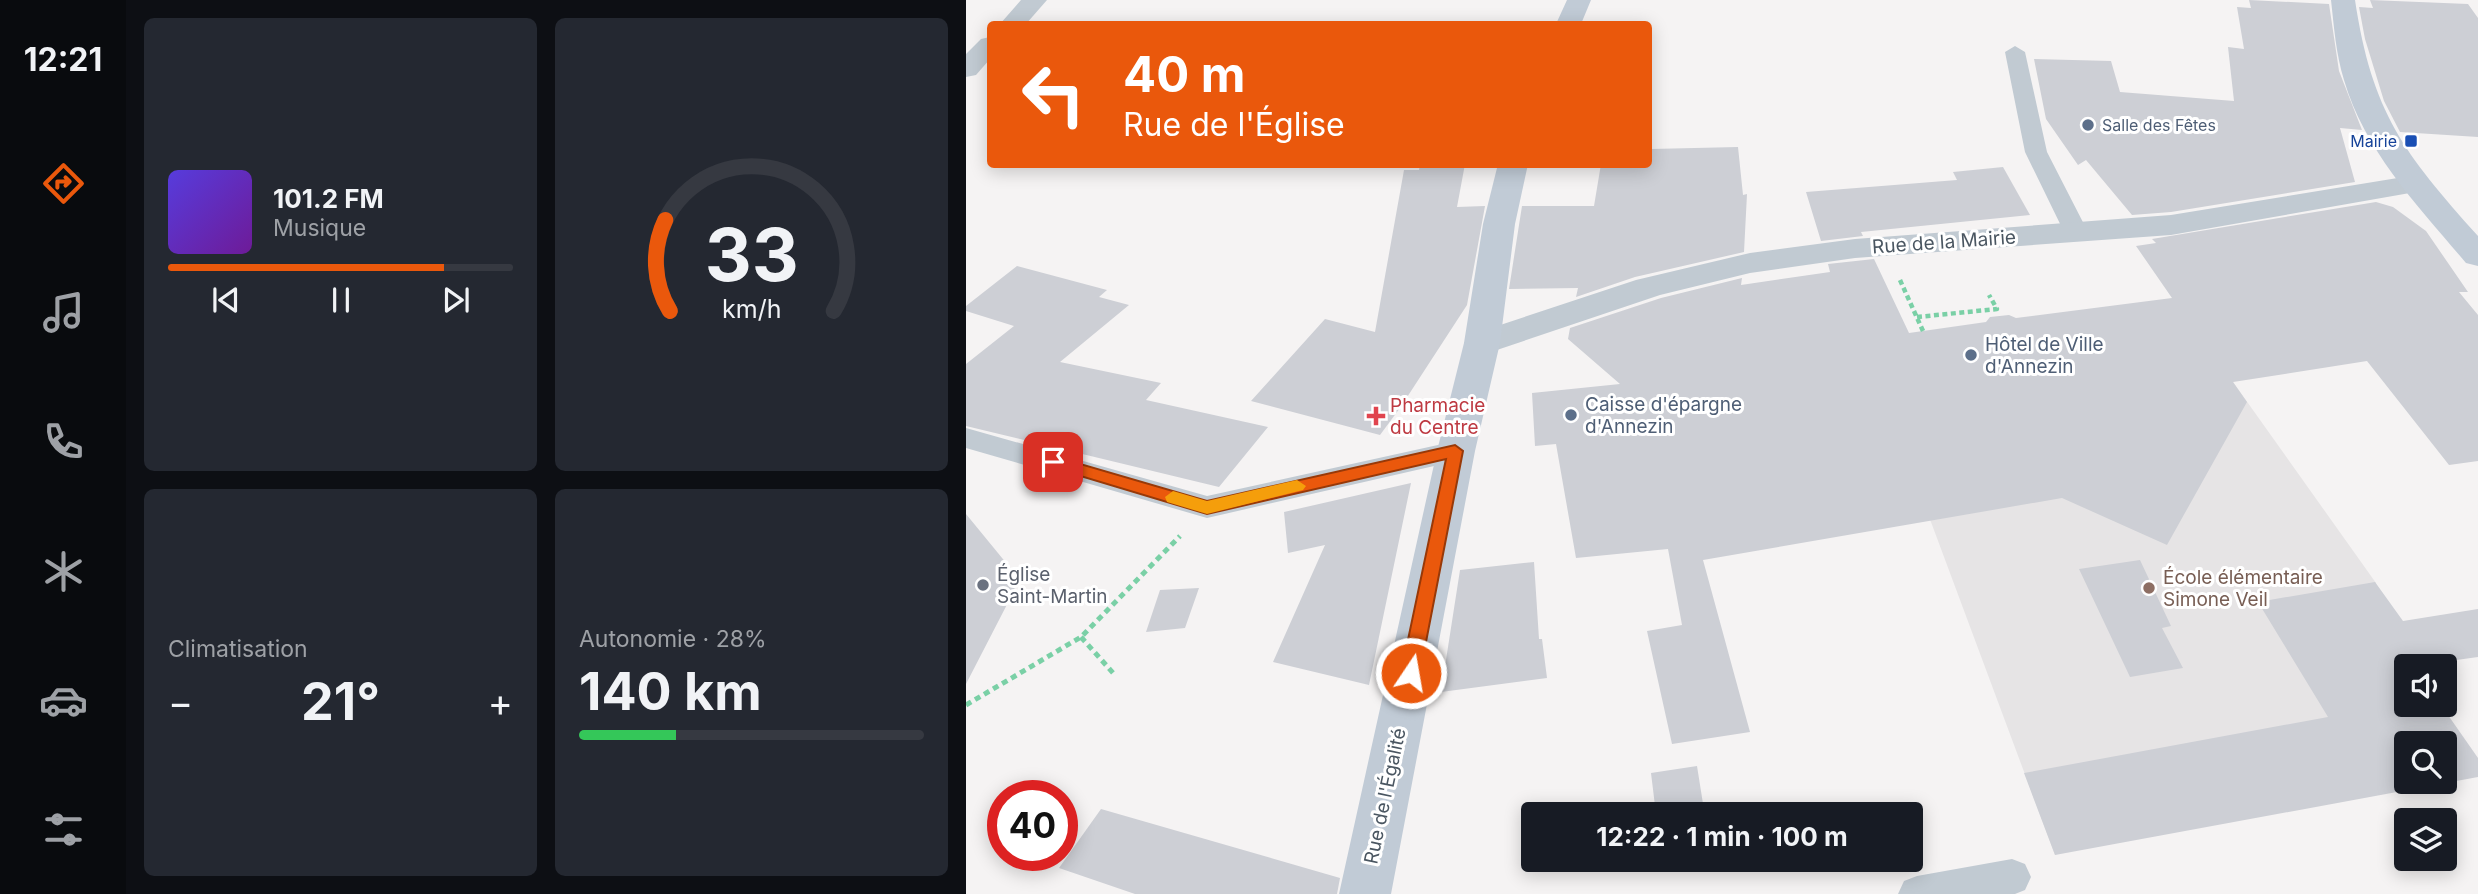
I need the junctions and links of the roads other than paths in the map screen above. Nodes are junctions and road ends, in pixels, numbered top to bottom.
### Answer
1 (1035, 0) edge
2 (1579, 0) edge
3 (2343, 0) edge
4 (1015, 21) edge
5 (1570, 21) edge
6 (987, 48) edge
7 (2015, 52) dead end
8 (966, 69) edge
9 (1512, 168) edge
10 (2416, 184) junction
11 (2077, 234) junction
12 (2478, 256) edge
13 (1482, 343) junction
14 (966, 438) edge
15 (1455, 451) junction
16 (2012, 877) dead end
17 (1365, 894) edge
18 (1917, 894) edge

1 - 4 street
2 - 5 street
3 - 10 street
6 - 8 street
7 - 11 lane
9 - 13 street, Rue de l'Égalité
10 - 11 street, Rue de la Mairie
10 - 12 street
11 - 13 street, Rue de la Mairie
13 - 15 street, Rue de l'Égalité
14 - 15 lane
15 - 17 street, Rue de l'Égalité
16 - 18 lane

